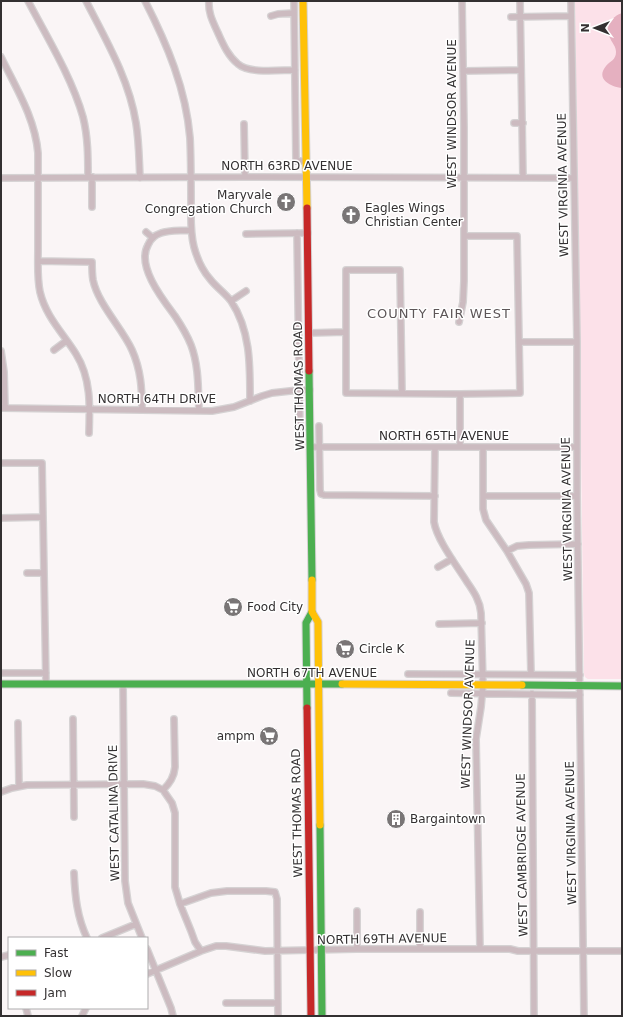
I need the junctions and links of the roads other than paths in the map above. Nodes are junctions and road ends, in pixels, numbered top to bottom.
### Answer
1 (28, 1) edge
2 (86, 1) edge
3 (145, 1) edge
4 (209, 1) edge
5 (294, 1) edge
6 (303, 1) edge
7 (462, 1) edge
8 (520, 1) edge
9 (571, 1) edge
10 (294, 13) junction
11 (271, 16) dead end
12 (512, 16) dead end
13 (521, 16) junction
14 (572, 16) junction
15 (1, 57) edge
16 (238, 64) junction
17 (233, 69) dead end
18 (295, 70) junction
19 (521, 70) junction
20 (463, 71) junction
21 (523, 123) junction
22 (244, 124) dead end
23 (514, 124) dead end
24 (306, 161) junction
25 (90, 177) junction
26 (191, 177) junction
27 (245, 177) junction
28 (1, 178) edge
29 (38, 178) junction
30 (140, 178) junction
31 (307, 178) junction
32 (464, 178) junction
33 (523, 178) junction
34 (574, 178) junction
35 (92, 207) dead end
36 (191, 230) junction
37 (146, 232) dead end
38 (297, 233) junction
39 (308, 233) junction
40 (246, 234) dead end
41 (464, 236) junction
42 (153, 238) junction
43 (38, 262) junction
44 (246, 291) dead end
45 (231, 301) junction
46 (459, 322) dead end
47 (346, 332) junction
48 (309, 333) junction
49 (66, 341) junction
50 (519, 342) junction
51 (577, 342) junction
52 (54, 350) dead end
53 (1, 351) edge
54 (299, 390) junction
55 (310, 390) junction
56 (402, 393) junction
57 (460, 394) junction
58 (250, 401) junction
59 (3, 408) edge
60 (90, 410) junction
61 (142, 410) junction
62 (198, 411) junction
63 (319, 426) dead end
64 (90, 434) dead end
65 (300, 435) dead end
66 (311, 447) junction
67 (319, 447) junction
68 (435, 447) junction
69 (460, 447) junction
70 (483, 447) junction
71 (577, 447) junction
72 (1, 463) edge
73 (434, 496) junction
74 (483, 496) junction
75 (577, 496) junction
76 (43, 517) junction
77 (1, 518) edge
78 (578, 544) junction
79 (507, 551) junction
80 (452, 559) junction
81 (438, 567) dead end
82 (27, 573) dead end
83 (44, 573) junction
84 (312, 612) junction
85 (482, 623) junction
86 (439, 624) dead end
87 (1, 673) edge
88 (46, 673) junction
89 (408, 674) dead end
90 (482, 674) junction
91 (531, 674) junction
92 (580, 675) junction
93 (1, 684) edge
94 (46, 684) junction
95 (123, 684) junction
96 (308, 684) junction
97 (319, 684) junction
98 (483, 685) junction
99 (580, 686) junction
100 (622, 686) edge
101 (451, 694) dead end
102 (482, 694) junction
103 (532, 694) junction
104 (580, 695) junction
105 (73, 719) dead end
106 (174, 719) dead end
107 (18, 722) dead end
108 (124, 784) junction
109 (73, 785) junction
110 (19, 786) junction
111 (163, 790) junction
112 (1, 792) edge
113 (74, 817) dead end
114 (74, 874) dead end
115 (180, 904) junction
116 (357, 911) dead end
117 (420, 912) dead end
118 (136, 924) junction
119 (86, 937) edge
120 (104, 937) edge
121 (142, 937) edge
122 (357, 949) junction
123 (420, 949) junction
124 (480, 949) junction
125 (322, 950) junction
126 (277, 951) junction
127 (310, 951) junction
128 (534, 951) junction
129 (622, 951) edge
130 (148, 952) edge
131 (201, 952) junction
132 (583, 952) junction
133 (155, 971) junction
134 (148, 974) edge
135 (310, 983) junction
136 (322, 983) junction
137 (226, 1003) dead end
138 (278, 1003) junction
139 (173, 1016) edge
140 (278, 1016) edge
141 (311, 1016) edge
142 (322, 1016) edge
143 (534, 1016) edge
144 (584, 1016) edge

1 - 25 street
2 - 30 street
3 - 26 street
4 - 16 street
5 - 10 street
6 - 24 main road, WEST THOMAS ROAD
7 - 20 street, WEST WINDSOR AVENUE
8 - 13 street
9 - 14 street, WEST VIRGINIA AVENUE
10 - 11 street
10 - 18 street
12 - 13 street
13 - 14 street
13 - 19 street
14 - 34 street, WEST VIRGINIA AVENUE
15 - 29 street
16 - 17 street
16 - 18 street
18 - 24 street
19 - 20 street
19 - 21 street
20 - 32 street, WEST WINDSOR AVENUE
21 - 23 street
21 - 33 street
22 - 27 street
24 - 31 main road, WEST THOMAS ROAD
25 - 29 street, NORTH 63RD AVENUE
25 - 30 street, NORTH 63RD AVENUE
25 - 35 street
26 - 27 street, NORTH 63RD AVENUE
26 - 30 street, NORTH 63RD AVENUE
26 - 36 street
27 - 31 street, NORTH 63RD AVENUE
28 - 29 street, NORTH 63RD AVENUE
29 - 43 street
31 - 32 street, NORTH 63RD AVENUE
31 - 39 main road, WEST THOMAS ROAD
32 - 33 street, NORTH 63RD AVENUE
32 - 41 street, WEST WINDSOR AVENUE
33 - 34 street, NORTH 63RD AVENUE
34 - 51 street, WEST VIRGINIA AVENUE
36 - 42 street
36 - 45 street
37 - 42 street
38 - 39 street
38 - 40 street
38 - 54 street, WEST THOMAS ROAD
39 - 48 main road, WEST THOMAS ROAD
41 - 46 street, WEST WINDSOR AVENUE
41 - 50 street
42 - 62 street
43 - 49 street
43 - 61 street
44 - 45 street
45 - 58 street
47 - 48 street
47 - 56 street
47 - 56 street
48 - 55 main road, WEST THOMAS ROAD
49 - 52 street
49 - 60 street
50 - 51 street
50 - 57 street
51 - 71 street, WEST VIRGINIA AVENUE
53 - 59 street
54 - 55 street, NORTH 64TH DRIVE
54 - 58 street, NORTH 64TH DRIVE
54 - 65 street, WEST THOMAS ROAD
55 - 66 main road, WEST THOMAS ROAD
56 - 57 street
57 - 69 street
58 - 62 street, NORTH 64TH DRIVE
59 - 60 street, NORTH 64TH DRIVE
60 - 61 street, NORTH 64TH DRIVE
60 - 64 street
61 - 62 street, NORTH 64TH DRIVE
63 - 67 street, WEST THOMAS ROAD
66 - 67 street, NORTH 65TH AVENUE
66 - 84 main road, WEST THOMAS ROAD
67 - 68 street, NORTH 65TH AVENUE
67 - 73 street, WEST THOMAS ROAD
68 - 69 street, NORTH 65TH AVENUE
68 - 73 street, WEST WINDSOR AVENUE
69 - 70 street, NORTH 65TH AVENUE
70 - 71 street, NORTH 65TH AVENUE
70 - 74 street
71 - 75 street, WEST VIRGINIA AVENUE
72 - 76 street
73 - 80 street, WEST WINDSOR AVENUE
74 - 75 street
74 - 79 street
75 - 78 street, WEST VIRGINIA AVENUE
76 - 77 street
76 - 83 street
78 - 79 street
78 - 92 street, WEST VIRGINIA AVENUE
79 - 91 street
80 - 81 street
80 - 85 street, WEST WINDSOR AVENUE
82 - 83 street
83 - 88 street
84 - 96 main road, WEST THOMAS ROAD
84 - 97 main road, WEST THOMAS ROAD
85 - 86 street
85 - 90 street, WEST WINDSOR AVENUE
87 - 88 street
88 - 94 street
89 - 90 street
90 - 91 street
90 - 98 street, WEST WINDSOR AVENUE
91 - 92 street
92 - 99 street, WEST VIRGINIA AVENUE
93 - 94 main road, NORTH 67TH AVENUE
94 - 95 main road, NORTH 67TH AVENUE
95 - 96 main road, NORTH 67TH AVENUE
95 - 108 street, WEST CATALINA DRIVE
96 - 97 main road, NORTH 67TH AVENUE
96 - 127 main road, WEST THOMAS ROAD
97 - 98 main road, NORTH 67TH AVENUE
97 - 125 main road, WEST THOMAS ROAD
98 - 99 main road, NORTH 67TH AVENUE
98 - 102 street, WEST WINDSOR AVENUE
99 - 100 main road, NORTH 67TH AVENUE
99 - 104 street, WEST VIRGINIA AVENUE
101 - 102 street
102 - 103 street
102 - 124 street, WEST WINDSOR AVENUE
103 - 104 street
103 - 128 street, WEST CAMBRIDGE AVENUE
104 - 132 street, WEST VIRGINIA AVENUE
105 - 109 street
106 - 111 street
107 - 110 street
108 - 109 street
108 - 111 street
108 - 118 street, WEST CATALINA DRIVE
109 - 110 street
109 - 113 street
110 - 112 street
111 - 115 street
114 - 119 street
115 - 126 street
115 - 131 street
116 - 122 street
117 - 123 street
118 - 120 street
118 - 121 street, WEST CATALINA DRIVE
122 - 123 street, NORTH 69TH AVENUE
122 - 125 street, NORTH 69TH AVENUE
123 - 124 street, NORTH 69TH AVENUE
124 - 128 street, NORTH 69TH AVENUE
125 - 127 street, NORTH 69TH AVENUE
125 - 136 main road, WEST THOMAS ROAD
126 - 127 street, NORTH 69TH AVENUE
126 - 131 street, NORTH 69TH AVENUE
126 - 138 street
127 - 135 main road, WEST THOMAS ROAD
128 - 132 street, NORTH 69TH AVENUE
128 - 143 street, WEST CAMBRIDGE AVENUE
129 - 132 street, NORTH 69TH AVENUE
130 - 133 street
131 - 133 street, NORTH 69TH AVENUE
132 - 144 street, WEST VIRGINIA AVENUE
133 - 134 street, NORTH 69TH AVENUE
133 - 139 street
135 - 136 main road
135 - 141 main road, WEST THOMAS ROAD
136 - 142 main road, WEST THOMAS ROAD
137 - 138 street
138 - 140 street

